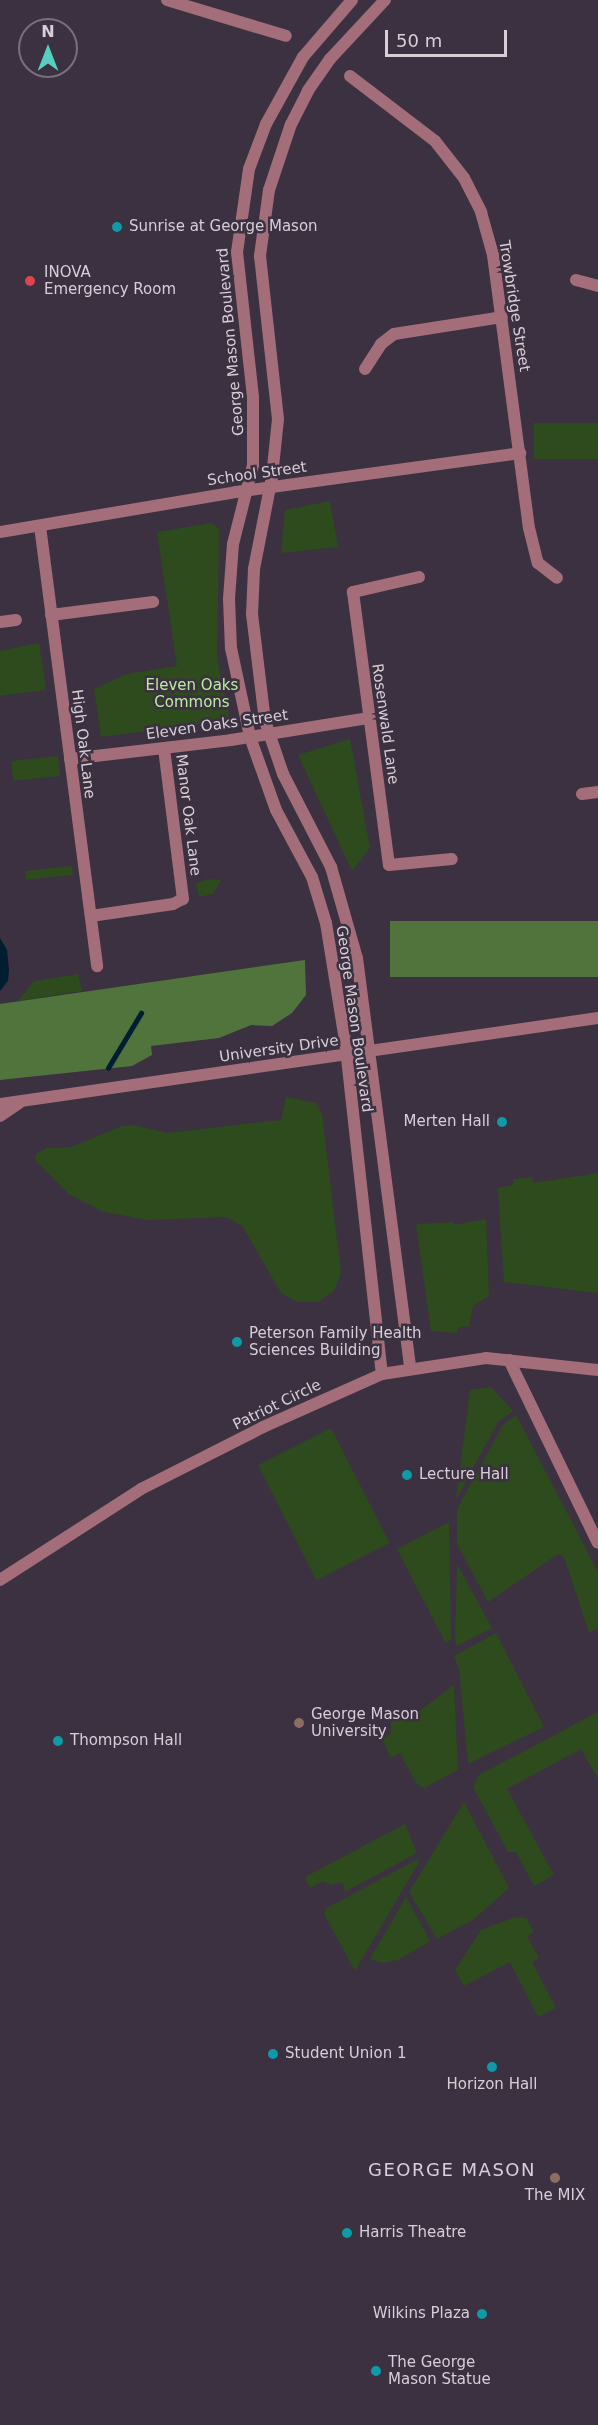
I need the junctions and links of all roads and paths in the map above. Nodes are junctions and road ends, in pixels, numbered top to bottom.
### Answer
1 (167, 0) edge
2 (352, 0) edge
3 (385, 0) edge
4 (286, 36) dead end
5 (350, 76) dead end
6 (576, 280) dead end
7 (598, 286) edge
8 (502, 317) junction
9 (365, 369) dead end
10 (520, 453) junction
11 (271, 487) junction
12 (249, 490) junction
13 (40, 526) junction
14 (0, 532) edge
15 (419, 577) dead end
16 (557, 578) dead end
17 (153, 602) dead end
18 (51, 615) junction
19 (16, 620) dead end
20 (0, 622) edge
21 (369, 718) junction
22 (269, 734) junction
23 (250, 737) junction
24 (164, 749) junction
25 (70, 759) junction
26 (598, 792) edge
27 (582, 794) dead end
28 (452, 859) dead end
29 (91, 916) junction
30 (97, 966) dead end
31 (598, 1018) edge
32 (370, 1051) junction
33 (346, 1054) junction
34 (22, 1101) junction
35 (0, 1104) edge
36 (0, 1116) edge
37 (509, 1360) junction
38 (410, 1367) junction
39 (598, 1370) edge
40 (382, 1374) junction
41 (598, 1543) edge
42 (0, 1580) edge

1 - 4 street
2 - 12 street, George Mason Boulevard
3 - 11 street, George Mason Boulevard
5 - 8 street, Trowbridge Street
6 - 7 street
8 - 9 street
8 - 10 street, Trowbridge Street
10 - 11 street, School Street
10 - 16 street, Trowbridge Street
11 - 12 street, School Street
11 - 22 street, George Mason Boulevard
12 - 13 street, School Street
12 - 23 street, George Mason Boulevard
13 - 14 street, School Street
13 - 18 street, High Oak Lane
15 - 21 street, Rosenwald Lane
17 - 18 street
18 - 25 street, High Oak Lane
19 - 20 street
21 - 22 street, Eleven Oaks Street
21 - 28 street, Rosenwald Lane
22 - 23 street, Eleven Oaks Street
22 - 32 street, George Mason Boulevard
23 - 24 street, Eleven Oaks Street
23 - 33 street, George Mason Boulevard
24 - 25 street, Eleven Oaks Street
24 - 29 street, Manor Oak Lane
25 - 29 street, High Oak Lane
26 - 27 street
29 - 30 street, High Oak Lane
31 - 32 street, University Drive
32 - 33 street, University Drive
32 - 38 street, George Mason Boulevard
33 - 34 street, University Drive
33 - 40 street, George Mason Boulevard
34 - 35 street, University Drive
34 - 36 street
37 - 38 street, Patriot Circle
37 - 39 street, Patriot Circle
37 - 41 street
38 - 40 street, Patriot Circle
40 - 42 street, Patriot Circle

